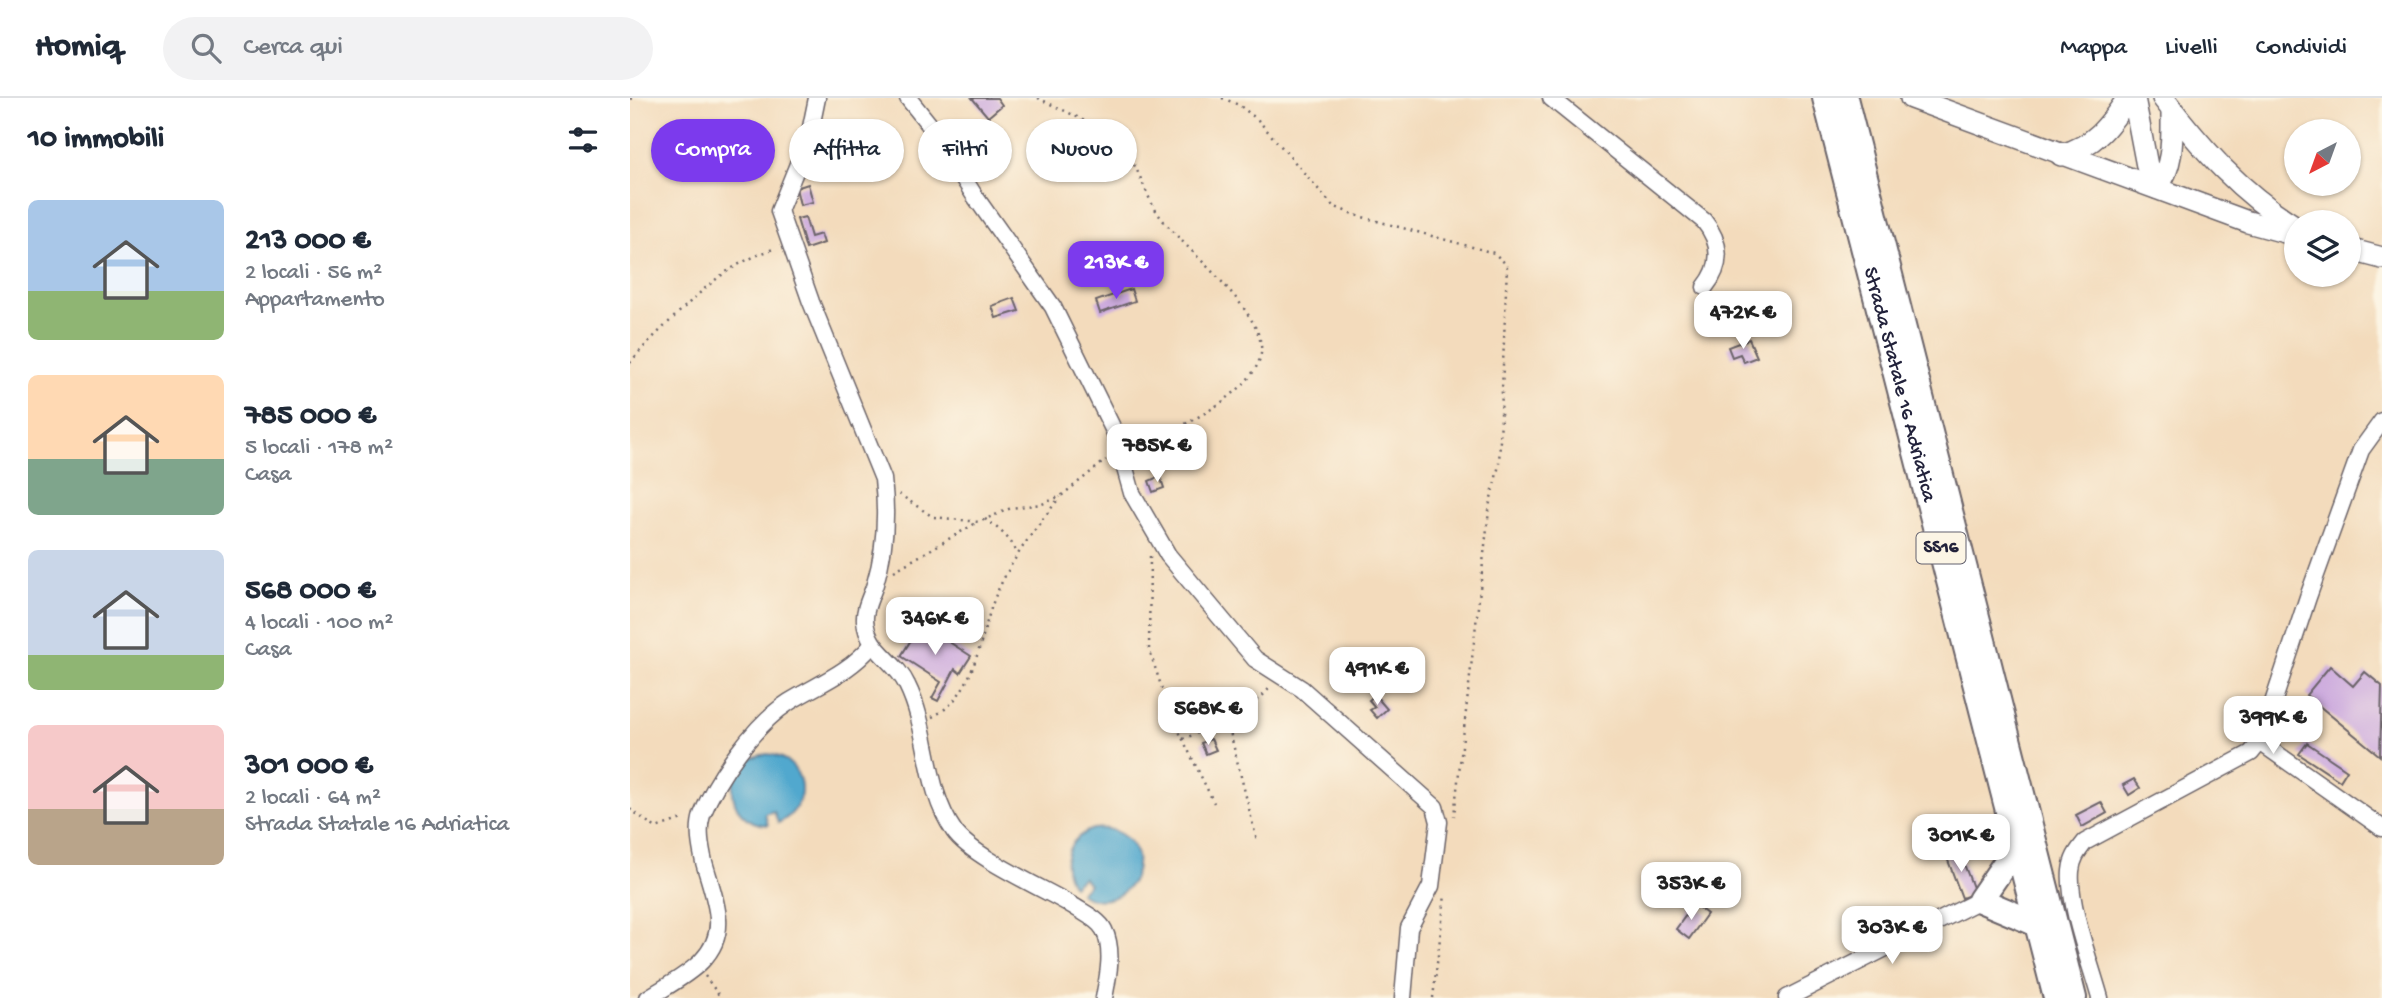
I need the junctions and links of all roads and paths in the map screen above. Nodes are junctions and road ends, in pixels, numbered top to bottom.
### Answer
1 (817, 98) edge
2 (908, 98) edge
3 (1038, 98) edge
4 (1222, 98) edge
5 (1551, 98) edge
6 (1825, 98) edge
7 (1845, 98) edge
8 (1911, 98) edge
9 (2128, 98) edge
10 (2134, 98) edge
11 (2167, 104) edge
12 (2061, 155) junction
13 (2157, 188) junction
14 (2284, 220) edge
15 (2284, 232) edge
16 (789, 243) junction
17 (2361, 252) edge
18 (2382, 258) edge
19 (1705, 287) dead end
20 (630, 363) edge
21 (2382, 421) edge
22 (1120, 453) junction
23 (883, 479) junction
24 (1061, 496) junction
25 (985, 519) junction
26 (979, 522) junction
27 (1151, 553) dead end
28 (1017, 554) junction
29 (875, 585) junction
30 (872, 645) junction
31 (1278, 674) junction
32 (1235, 714) junction
33 (920, 723) junction
34 (1184, 739) junction
35 (2260, 742) junction
36 (1214, 803) dead end
37 (630, 809) edge
38 (705, 810) junction
39 (1453, 824) dead end
40 (2382, 828) edge
41 (1257, 841) dead end
42 (2017, 846) junction
43 (1446, 887) dead end
44 (1980, 900) junction
45 (2037, 925) junction
46 (703, 962) junction
47 (648, 998) edge
48 (721, 998) edge
49 (1104, 998) edge
50 (1404, 998) edge
51 (1433, 998) edge
52 (1787, 998) edge
53 (2056, 998) edge
54 (2074, 998) edge
55 (2100, 998) edge

1 - 16 street
2 - 22 street
3 - 22 path
4 - 39 path
5 - 19 street
6 - 42 highway, Strada Statale 16 Adriatica / SS16
7 - 54 highway, Strada Statale 16 Adriatica / SS16
8 - 12 main road
9 - 12 main road
10 - 13 main road
11 - 13 main road
11 - 14 main road
12 - 13 main road
13 - 15 main road
16 - 20 path
16 - 23 street
17 - 18 main road
21 - 35 street
22 - 24 path
22 - 31 street
23 - 26 path
23 - 29 street
24 - 25 path
24 - 28 path
25 - 26 path
25 - 28 path
26 - 29 path
27 - 34 path
28 - 33 path
29 - 30 street
30 - 33 street
30 - 38 street
31 - 32 path
31 - 50 street
32 - 34 path
32 - 41 path
33 - 49 street
34 - 36 path
35 - 40 street
35 - 55 street
37 - 38 path
38 - 46 street
42 - 44 highway
42 - 45 highway, Strada Statale 16 Adriatica / SS16
43 - 51 path
44 - 45 highway
44 - 52 street
45 - 53 highway, Strada Statale 16 Adriatica / SS16
46 - 47 street
46 - 48 path

